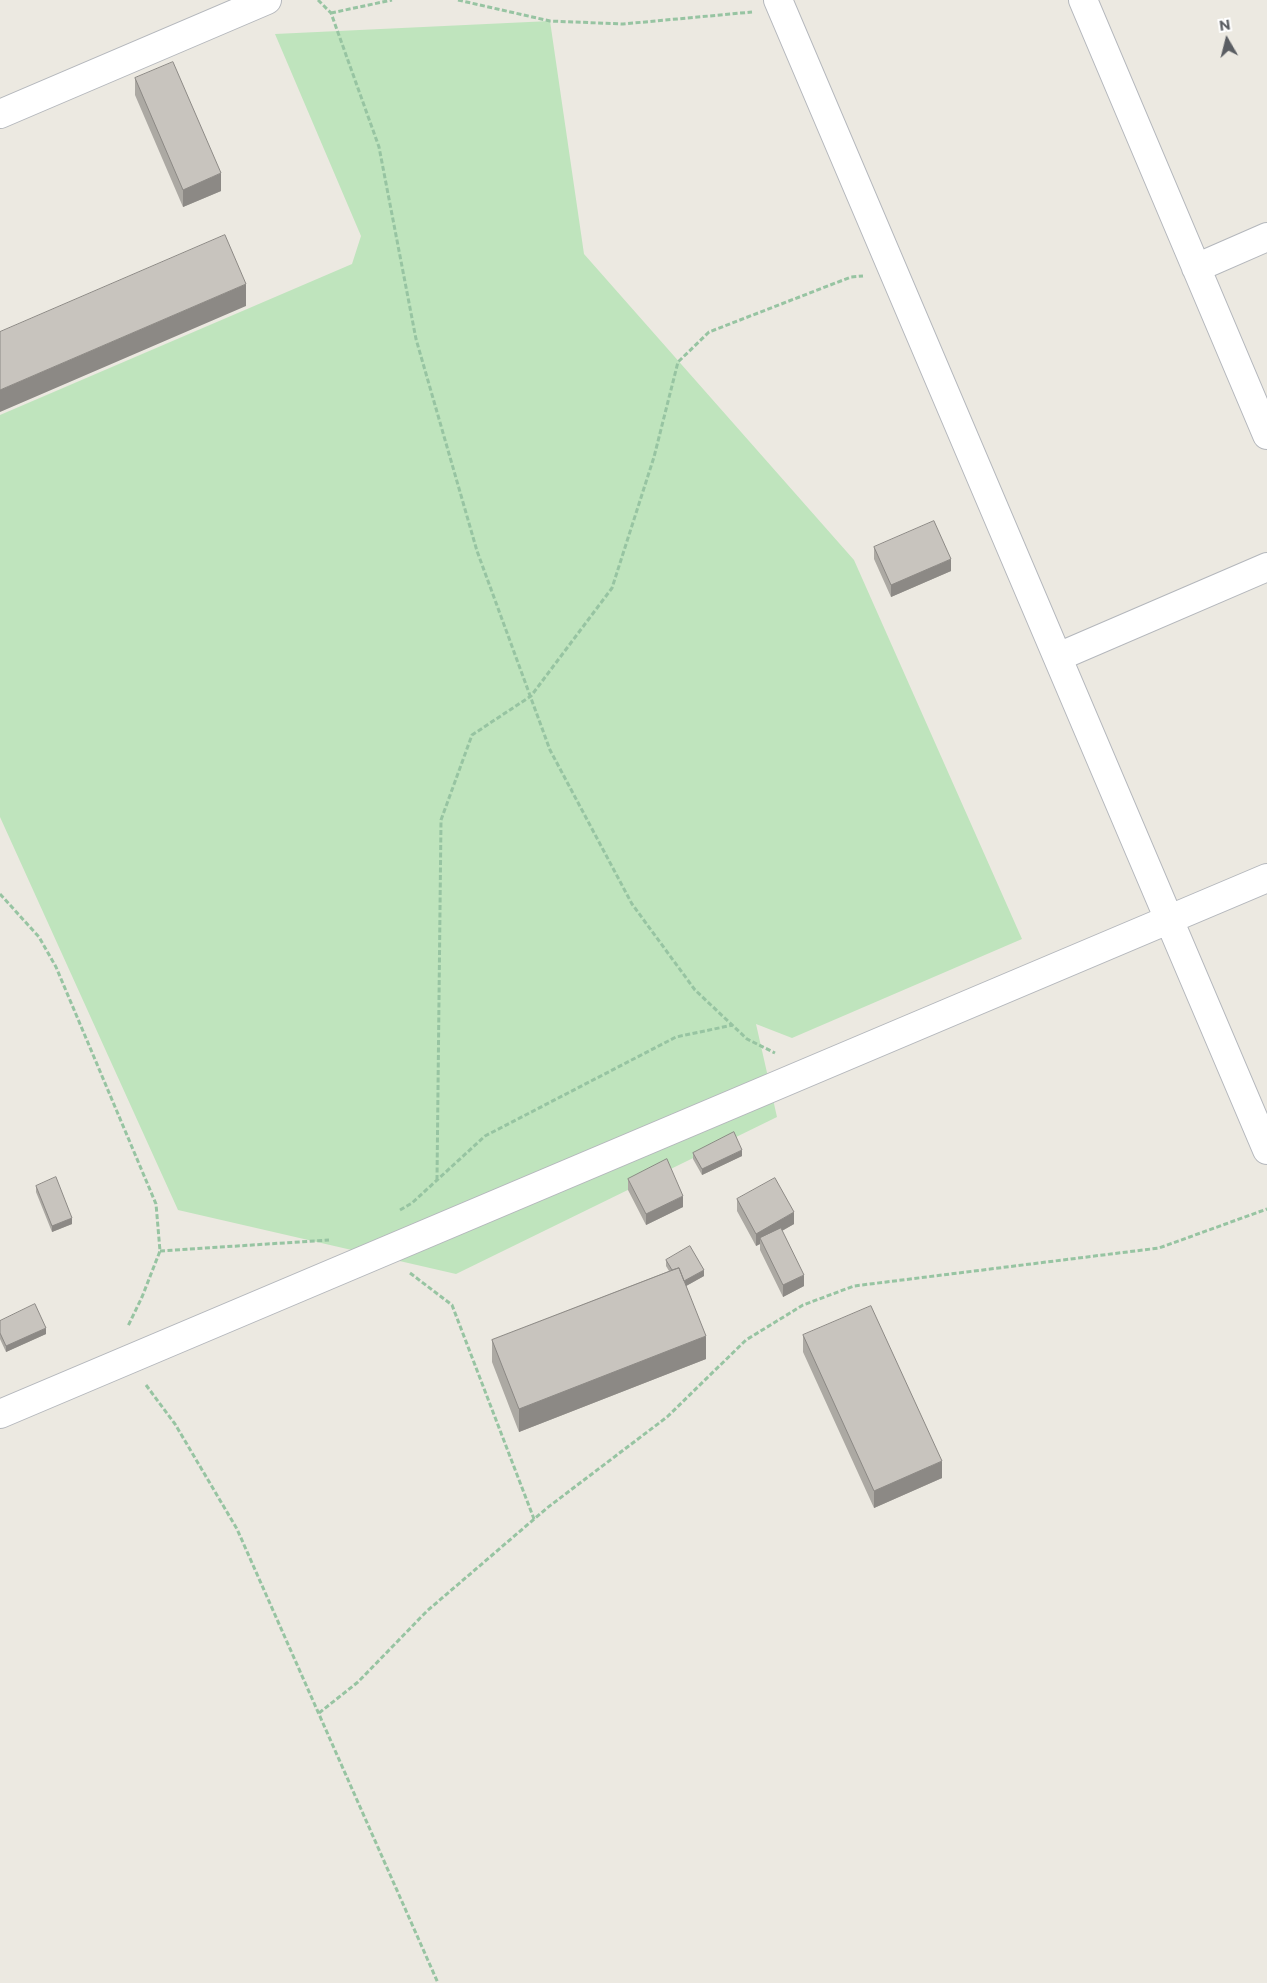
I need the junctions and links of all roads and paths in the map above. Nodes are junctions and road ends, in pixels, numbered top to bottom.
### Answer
1 (267, 0) edge
2 (318, 0) edge
3 (392, 0) edge
4 (458, 0) edge
5 (1083, 0) edge
6 (780, 4) edge
7 (331, 13) junction
8 (0, 114) edge
9 (1267, 237) edge
10 (1196, 268) junction
11 (896, 276) junction
12 (1267, 435) edge
13 (1267, 567) edge
14 (1058, 657) junction
15 (531, 696) junction
16 (1267, 878) edge
17 (0, 894) edge
18 (1169, 920) junction
19 (733, 1025) junction
20 (777, 1054) dead end
21 (1259, 1109) edge
22 (1267, 1150) edge
23 (437, 1180) junction
24 (1267, 1209) edge
25 (395, 1213) dead end
26 (333, 1240) dead end
27 (160, 1251) junction
28 (376, 1255) junction
29 (127, 1360) junction
30 (0, 1414) edge
31 (534, 1519) junction
32 (320, 1713) junction
33 (438, 1983) edge

1 - 8 street
2 - 7 path
3 - 7 path
4 - 6 path
5 - 10 street
6 - 11 street
7 - 15 path
9 - 10 street
10 - 12 street
11 - 14 street
11 - 15 path
13 - 14 street
14 - 18 street
15 - 19 path
15 - 23 path
16 - 18 street
17 - 27 path
18 - 21 street
18 - 28 street
19 - 20 path
19 - 23 path
21 - 22 street
23 - 25 path
24 - 31 path
26 - 27 path
27 - 29 path
28 - 29 street
28 - 31 path
29 - 30 street
29 - 32 path
31 - 32 path
32 - 33 path

